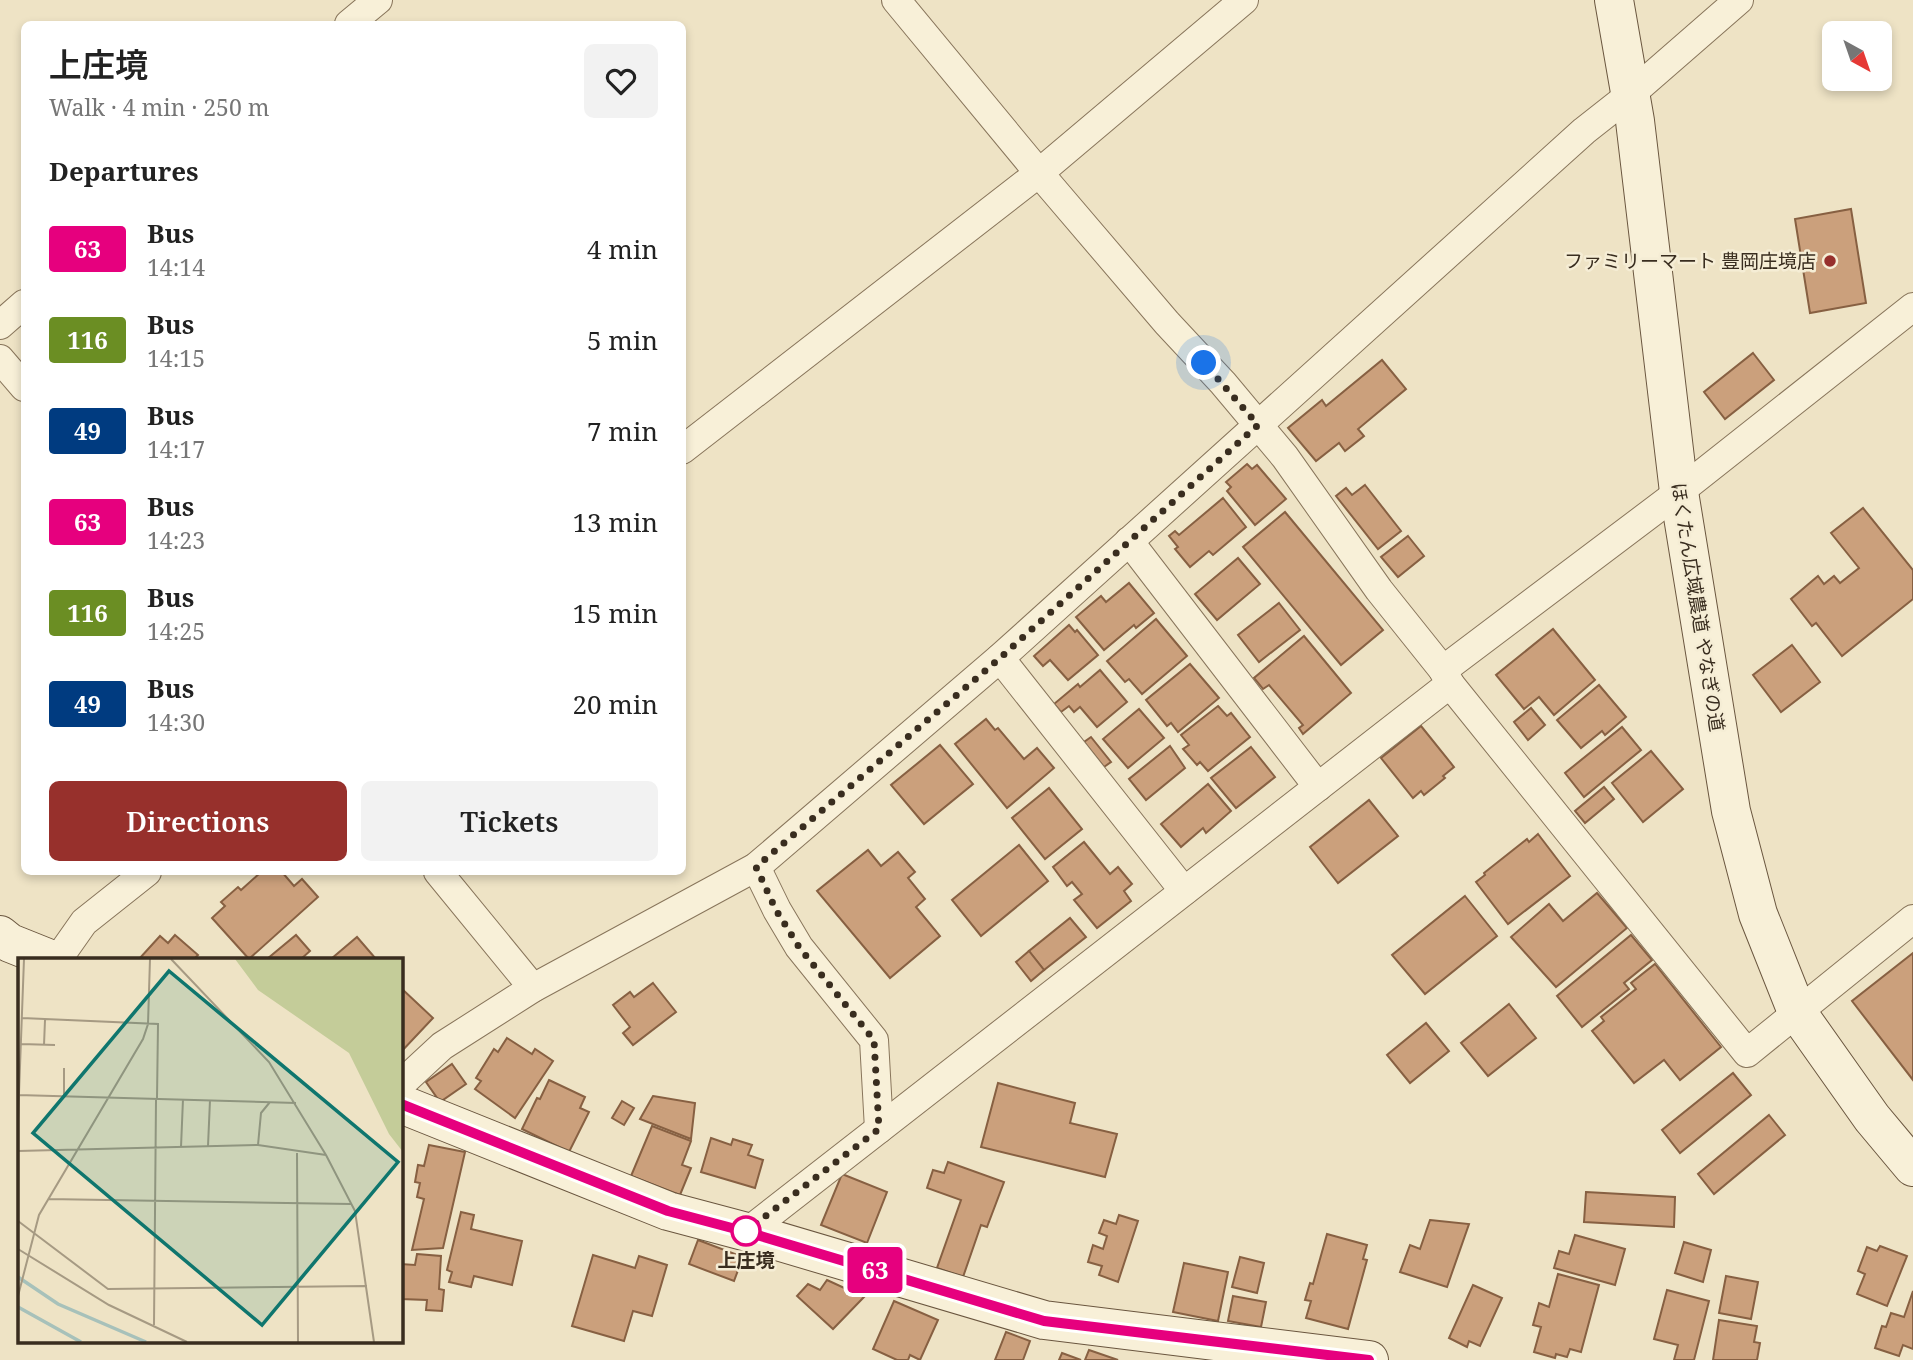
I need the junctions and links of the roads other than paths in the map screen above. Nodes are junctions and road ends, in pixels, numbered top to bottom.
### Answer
1 (378, 0) edge
2 (896, 0) edge
3 (1244, 0) edge
4 (1614, 0) edge
5 (1739, 0) edge
6 (353, 21) edge
7 (1631, 94) junction
8 (1039, 173) junction
9 (21, 307) edge
10 (1913, 307) edge
11 (0, 325) edge
12 (0, 359) edge
13 (21, 384) edge
14 (1258, 425) junction
15 (686, 447) edge
16 (1679, 492) junction
17 (1129, 541) junction
18 (1000, 658) junction
19 (1446, 677) junction
20 (1318, 787) junction
21 (756, 867) junction
22 (144, 875) edge
23 (440, 875) edge
24 (1184, 891) junction
25 (1913, 919) edge
26 (0, 935) edge
27 (48, 958) edge
28 (59, 958) edge
29 (533, 988) junction
30 (1797, 1012) junction
31 (402, 1083) edge
32 (402, 1104) edge
33 (879, 1129) junction
34 (1913, 1167) edge
35 (747, 1232) junction
36 (1369, 1360) edge

1 - 6 street
2 - 8 street
3 - 8 street
4 - 7 street, ほくたん広域農道 やなぎの道
5 - 7 street
7 - 14 street
7 - 16 street, ほくたん広域農道 やなぎの道
8 - 14 street
8 - 15 street
9 - 11 street
10 - 16 street
12 - 13 street
14 - 17 street
14 - 19 street
16 - 19 street
16 - 30 street, ほくたん広域農道 やなぎの道
17 - 18 street
17 - 20 street
18 - 21 street
18 - 24 street
19 - 20 street
19 - 30 street
20 - 24 street
21 - 29 street
21 - 33 street
22 - 28 street
23 - 29 street
24 - 33 street
25 - 30 street
26 - 27 street
29 - 31 street
30 - 34 street, ほくたん広域農道 やなぎの道
32 - 35 street
33 - 35 street
35 - 36 street

